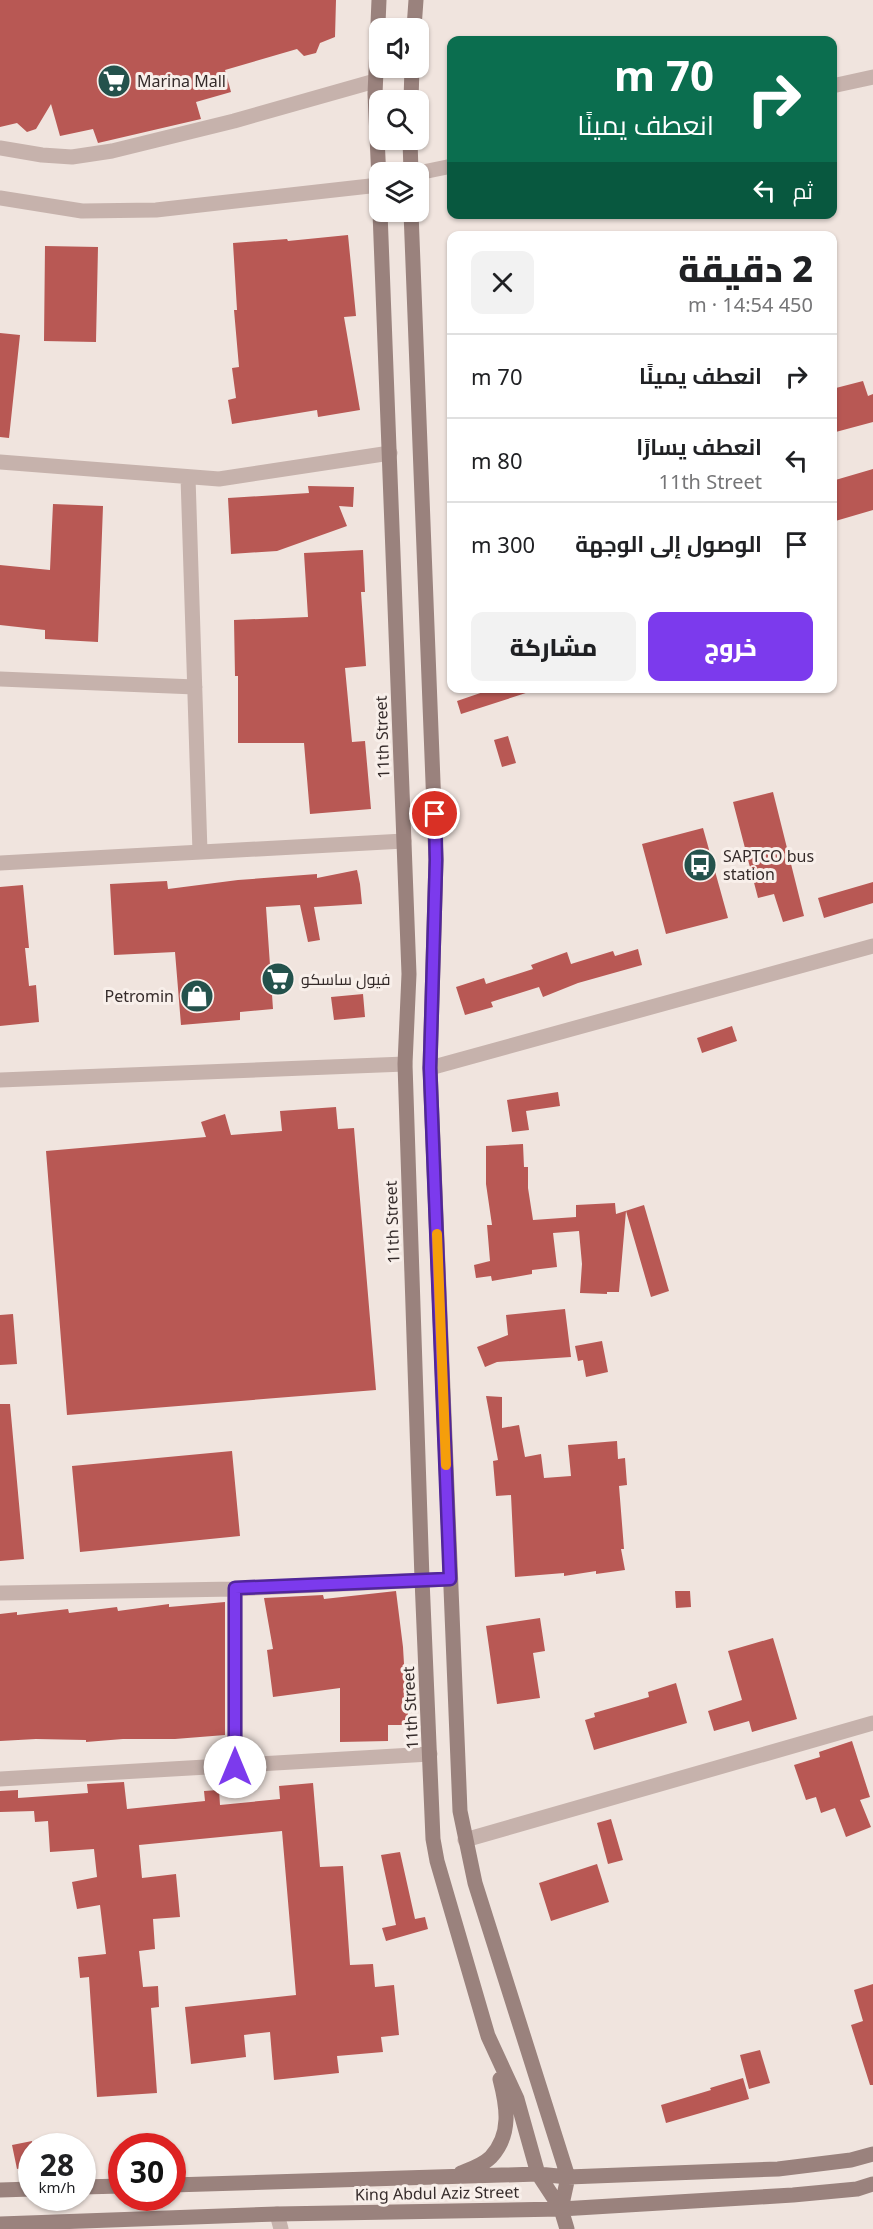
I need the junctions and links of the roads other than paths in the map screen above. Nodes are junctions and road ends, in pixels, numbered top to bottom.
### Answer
1 (379, 0) edge
2 (416, 0) edge
3 (415, 18) edge
4 (873, 77) edge
5 (375, 81) junction
6 (837, 85) edge
7 (0, 148) edge
8 (378, 162) edge
9 (447, 167) edge
10 (429, 171) edge
11 (369, 186) edge
12 (0, 198) edge
13 (380, 222) edge
14 (411, 222) edge
15 (390, 453) junction
16 (0, 462) edge
17 (188, 477) junction
18 (0, 679) edge
19 (195, 687) junction
20 (404, 841) junction
21 (200, 852) junction
22 (0, 863) edge
23 (873, 946) edge
24 (405, 1064) junction
25 (430, 1068) junction
26 (0, 1080) edge
27 (422, 1579) junction
28 (450, 1579) junction
29 (235, 1588) junction
30 (0, 1593) edge
31 (873, 1723) edge
32 (430, 1754) junction
33 (235, 1767) junction
34 (0, 1779) edge
35 (465, 1840) junction
36 (488, 2036) junction
37 (873, 2154) edge
38 (538, 2174) junction
39 (453, 2176) junction
40 (568, 2177) junction
41 (186, 2184) edge
42 (873, 2184) edge
43 (18, 2189) edge
44 (0, 2190) edge
45 (561, 2209) junction
46 (279, 2222) edge
47 (0, 2224) edge
48 (99, 2225) edge
49 (567, 2229) edge

1 - 5 street
2 - 3 street
4 - 6 street
5 - 7 street
5 - 8 street
9 - 10 street
11 - 12 street
13 - 15 street, 11th Street
14 - 25 street, 11th Street
15 - 17 street
15 - 20 street, 11th Street
16 - 17 street
17 - 19 street
18 - 19 street
19 - 21 street
20 - 21 street
20 - 24 street, 11th Street
21 - 22 street
23 - 25 street
24 - 26 street
24 - 27 street, 11th Street
25 - 28 street, 11th Street
27 - 28 street
27 - 29 street
27 - 32 street, 11th Street
28 - 35 street, 11th Street
29 - 30 street
29 - 33 street
31 - 35 street
32 - 33 street
32 - 36 street, 11th Street
33 - 34 street
35 - 40 street, 11th Street
36 - 38 street, 11th Street
36 - 39 street
37 - 40 street, King Abdul Aziz Street
38 - 39 street, King Abdul Aziz Street
38 - 40 street, King Abdul Aziz Street
38 - 45 street, 11th Street
39 - 41 street, King Abdul Aziz Street
40 - 45 street, 11th Street
42 - 45 street, King Abdul Aziz Street
43 - 44 street
45 - 46 street, King Abdul Aziz Street
45 - 49 street, 11th Street
46 - 48 street, King Abdul Aziz Street
47 - 48 street, King Abdul Aziz Street

